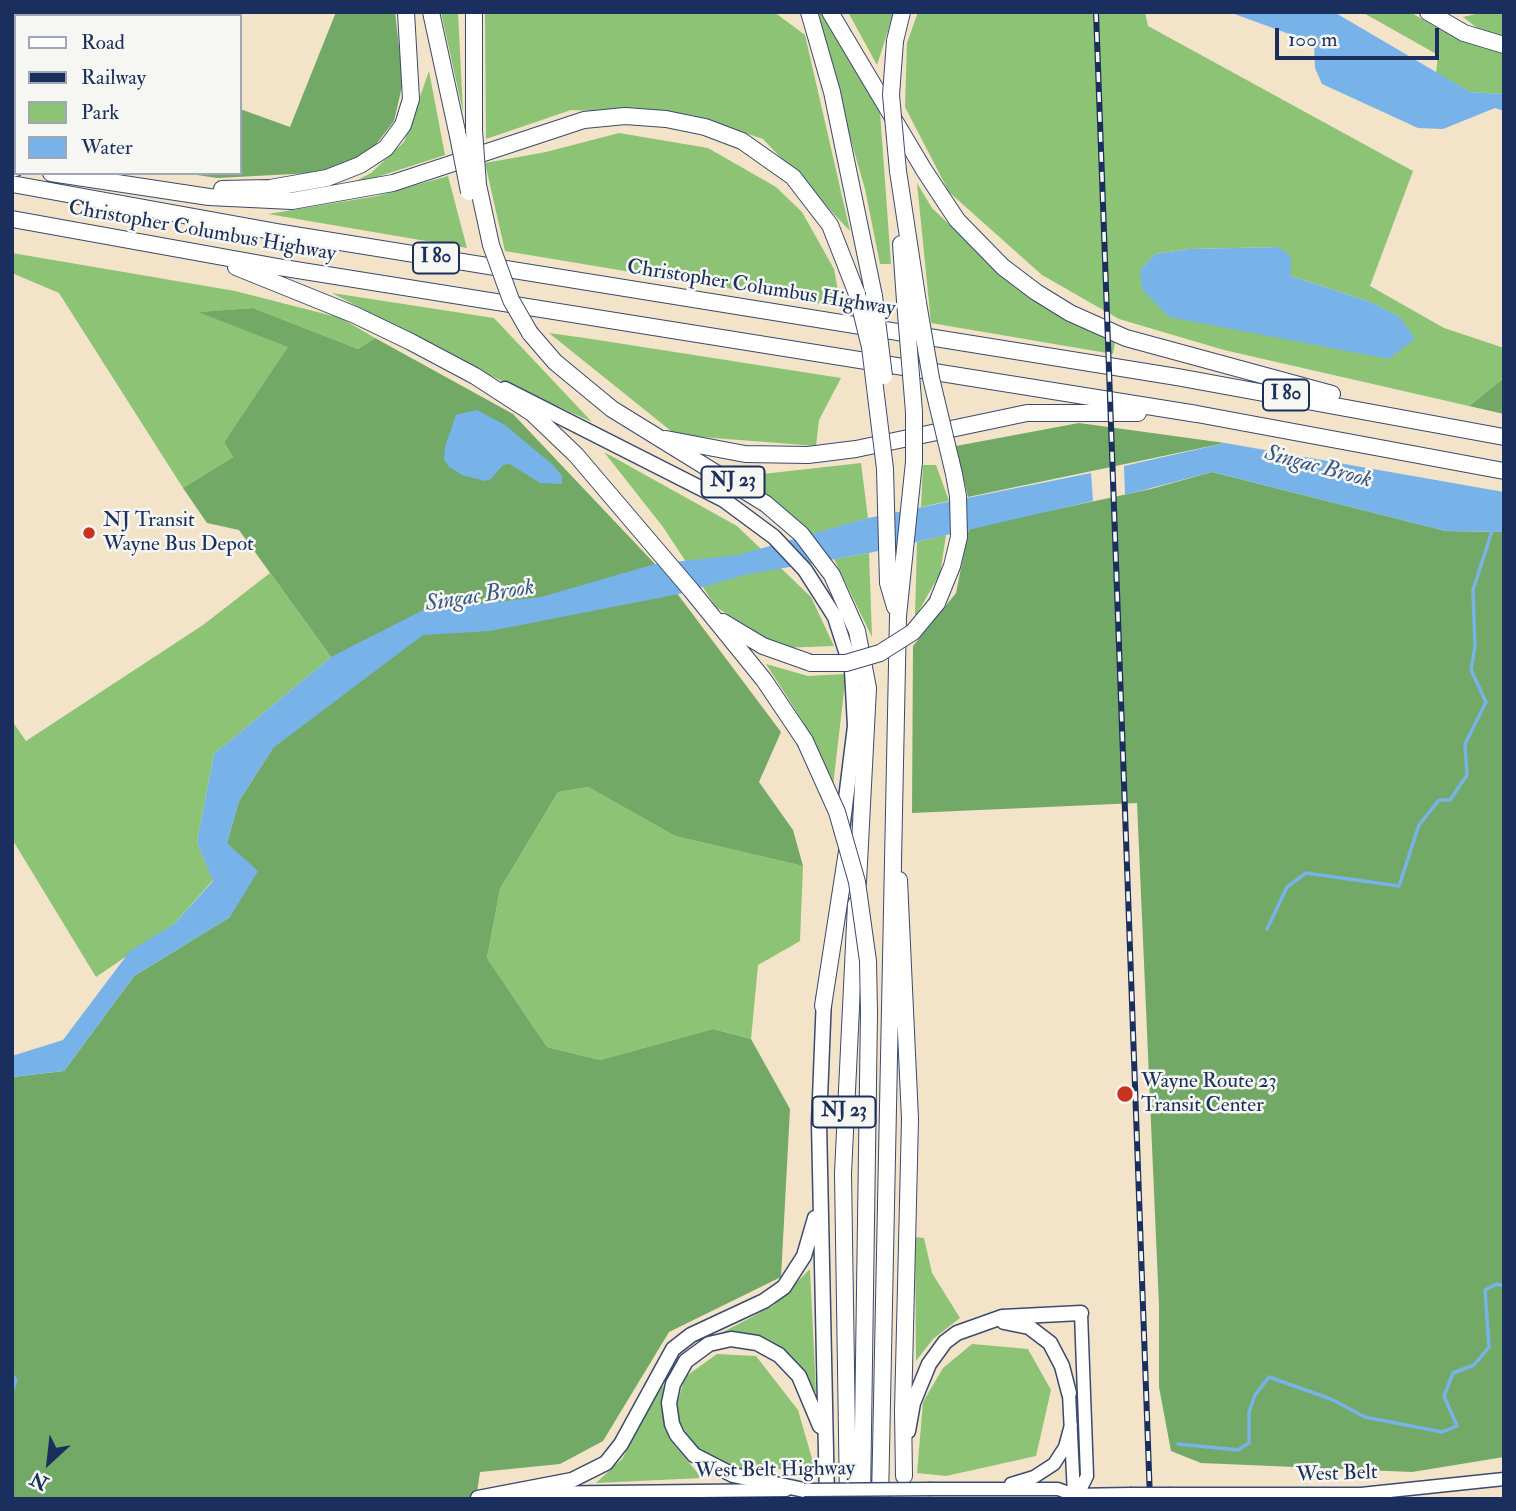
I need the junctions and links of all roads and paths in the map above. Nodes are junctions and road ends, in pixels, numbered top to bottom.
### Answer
1 (406, 12) edge
2 (430, 12) edge
3 (474, 12) edge
4 (809, 12) edge
5 (830, 12) edge
6 (902, 12) edge
7 (1428, 12) edge
8 (1504, 45) edge
9 (64, 175) edge
10 (12, 184) edge
11 (148, 188) junction
12 (12, 219) edge
13 (201, 253) junction
14 (911, 302) junction
15 (530, 333) junction
16 (475, 376) junction
17 (1198, 414) junction
18 (1455, 426) junction
19 (1504, 436) edge
20 (660, 438) junction
21 (886, 469) junction
22 (1504, 471) edge
23 (709, 612) junction
24 (898, 616) junction
25 (868, 726) junction
26 (892, 801) junction
27 (823, 1006) junction
28 (819, 1161) junction
29 (1081, 1312) joint
30 (971, 1326) junction
31 (1069, 1393) joint
32 (1071, 1425) junction
33 (827, 1468) junction
34 (904, 1476) junction
35 (1504, 1479) edge
36 (990, 1488) junction
37 (804, 1490) junction
38 (1171, 1494) joint
39 (1072, 1497) edge
40 (476, 1498) edge
41 (827, 1499) edge
42 (848, 1499) edge
43 (862, 1499) edge
44 (880, 1499) edge
45 (904, 1499) edge

1 - 11 highway
2 - 15 highway, NJ 23, bridge
3 - 15 highway, bridge
4 - 21 highway, bridge
5 - 18 highway
6 - 14 highway, NJ 23, bridge
7 - 8 highway
9 - 11 highway
10 - 18 highway, Christopher Columbus Highway / I 80
11 - 21 highway, bridge
12 - 13 highway, Christopher Columbus Highway / I 80
13 - 16 highway
13 - 17 highway, Christopher Columbus Highway / I 80
14 - 23 highway, bridge
14 - 24 highway, NJ 23, bridge
15 - 20 highway, NJ 23
16 - 23 highway
16 - 27 main road
17 - 20 highway
17 - 22 highway, Christopher Columbus Highway / I 80
18 - 19 highway, Christopher Columbus Highway / I 80
20 - 25 highway, NJ 23
21 - 24 highway
23 - 43 highway, bridge
24 - 26 highway, NJ 23
25 - 27 highway
25 - 42 highway, NJ 23
26 - 34 highway
26 - 44 highway, NJ 23
27 - 28 main road
28 - 33 main road
28 - 40 main road
29 - 30 main road
29 - 39 main road
30 - 31 main road
30 - 34 main road
31 - 32 main road
32 - 36 main road
32 - 39 main road
33 - 37 main road
33 - 41 main road
34 - 45 main road
35 - 38 main road, West Belt
36 - 37 main road, West Belt Highway, bridge
36 - 39 main road, West Belt Highway
37 - 40 main road, West Belt Highway
38 - 39 main road, West Belt Highway, bridge

